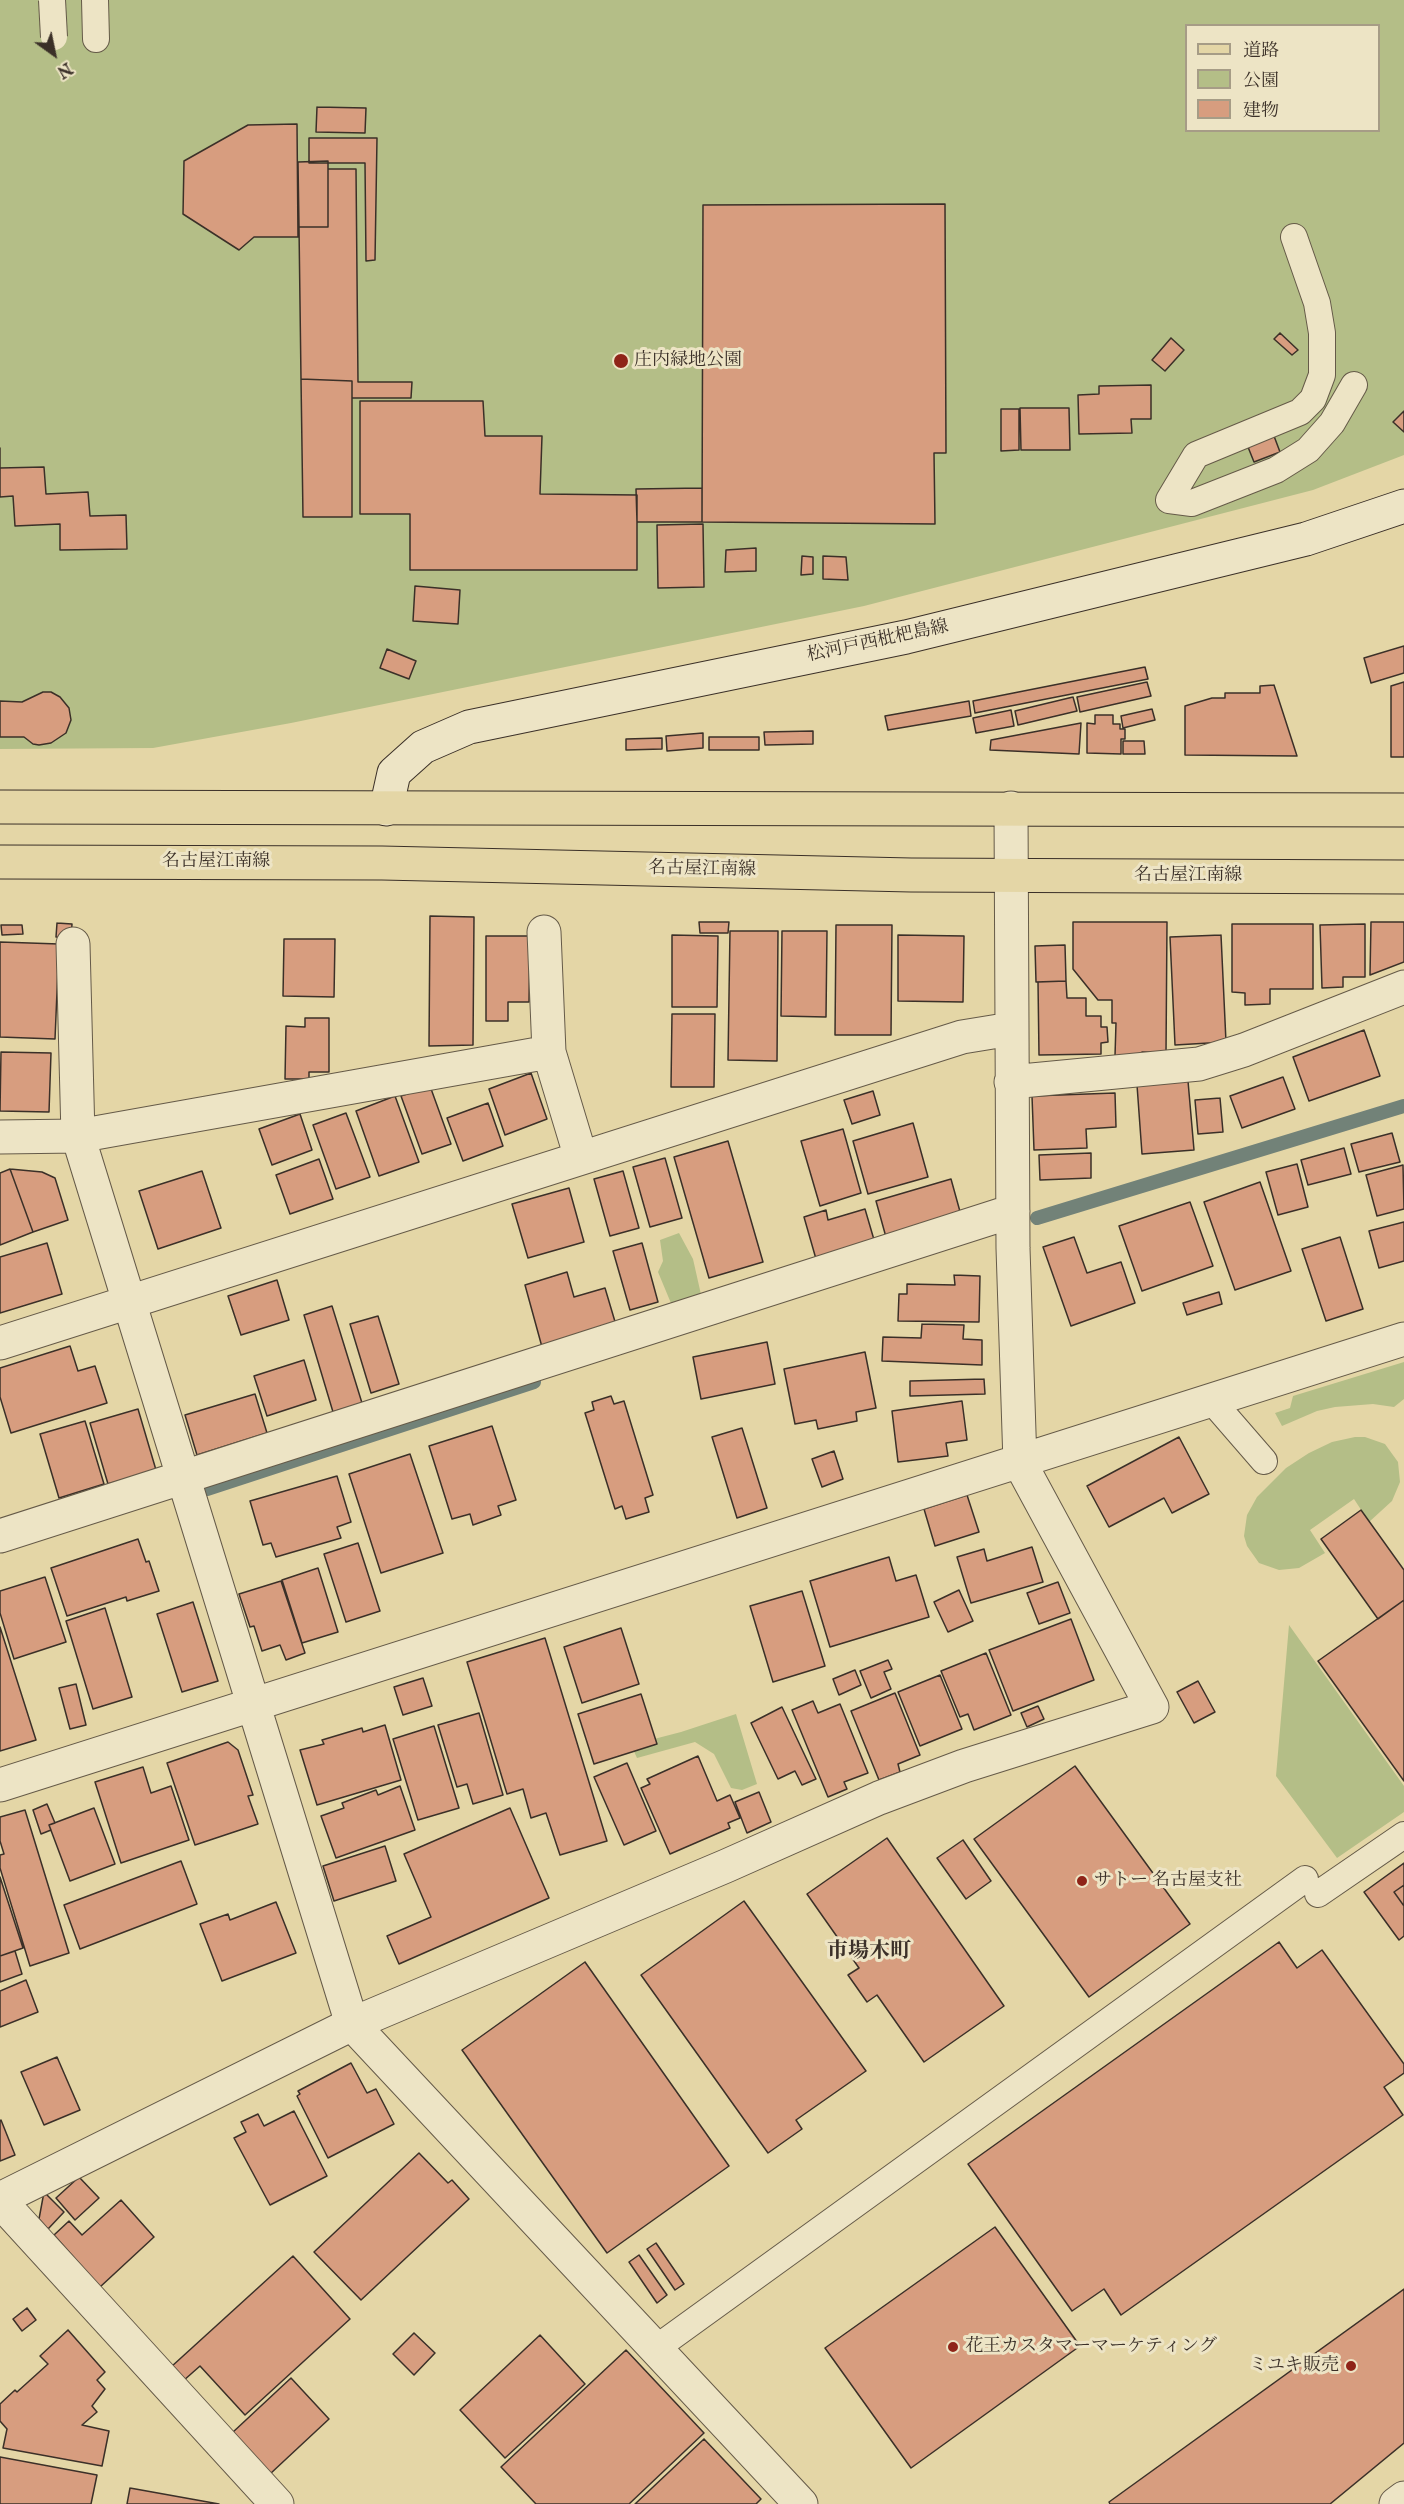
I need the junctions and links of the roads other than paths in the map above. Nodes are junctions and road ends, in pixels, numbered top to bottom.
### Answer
1 (52, 0) edge
2 (95, 0) edge
3 (54, 37) dead end
4 (96, 39) dead end
5 (1294, 237) dead end
6 (1354, 385) dead end
7 (1404, 506) edge
8 (0, 807) edge
9 (1011, 808) junction
10 (386, 809) junction
11 (1404, 810) edge
12 (0, 862) edge
13 (1012, 875) junction
14 (1404, 877) edge
15 (543, 932) dead end
16 (73, 944) dead end
17 (1404, 987) edge
18 (1011, 1029) junction
19 (549, 1052) junction
20 (1011, 1082) junction
21 (78, 1136) junction
22 (0, 1137) edge
23 (581, 1158) junction
24 (1013, 1211) junction
25 (129, 1302) junction
26 (1404, 1339) edge
27 (0, 1343) edge
28 (1212, 1401) junction
29 (1264, 1461) dead end
30 (1020, 1463) junction
31 (184, 1478) junction
32 (0, 1536) edge
33 (252, 1704) junction
34 (0, 1785) edge
35 (1404, 1835) edge
36 (352, 2024) junction
37 (0, 2200) edge
38 (655, 2349) junction
39 (1404, 2498) edge
40 (266, 2499) edge
41 (801, 2504) edge
42 (1396, 2504) edge

1 - 3 lane, bridge
2 - 4 lane
5 - 6 lane
7 - 10 street, 松河戸西枇杷島線
8 - 10 main road
9 - 10 main road
9 - 11 main road
9 - 13 street
12 - 13 main road, 名古屋江南線
13 - 14 main road, 名古屋江南線
13 - 18 street
15 - 19 street
16 - 21 street
17 - 20 street
18 - 20 street
18 - 23 street
19 - 21 street
19 - 23 street
20 - 24 street
21 - 22 street
21 - 25 street
23 - 25 street
24 - 30 street
24 - 31 street
25 - 27 street
25 - 31 street
26 - 28 street
28 - 29 lane
28 - 30 street
30 - 33 street
30 - 36 street
31 - 32 street
31 - 33 street
33 - 34 street
33 - 36 street
35 - 38 lane
36 - 37 street
36 - 38 street
37 - 40 street
38 - 41 street
39 - 42 street

